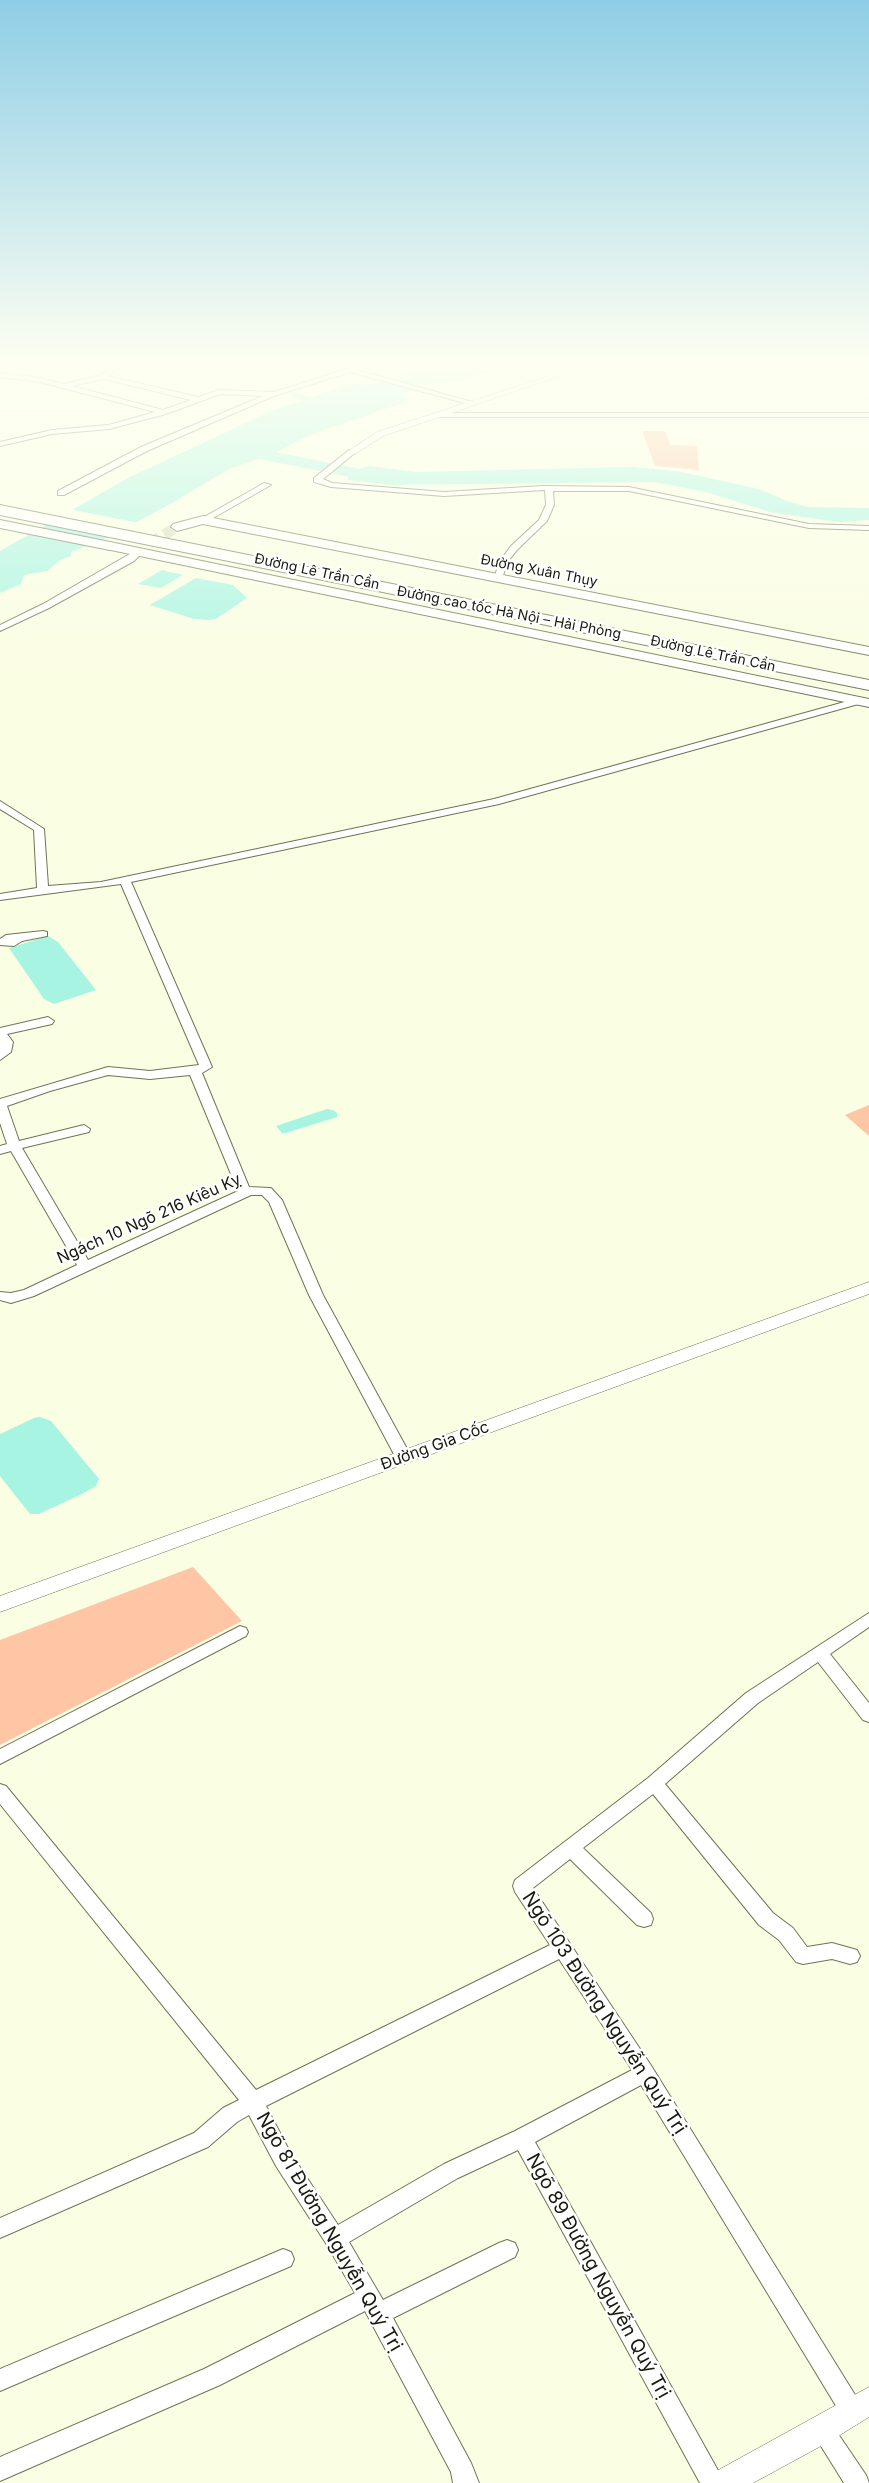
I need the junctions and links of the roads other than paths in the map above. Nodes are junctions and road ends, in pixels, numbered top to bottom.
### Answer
1 (88, 479) edge
2 (318, 479) edge
3 (267, 485) dead end
4 (549, 488) junction
5 (62, 493) dead end
6 (0, 495) edge
7 (203, 520) junction
8 (6, 521) edge
9 (172, 528) junction
10 (869, 528) edge
11 (146, 545) junction
12 (110, 546) joint
13 (498, 578) junction
14 (0, 628) edge
15 (869, 650) edge
16 (869, 667) edge
17 (869, 685) edge
18 (864, 702) edge
19 (0, 804) edge
20 (125, 880) junction
21 (43, 890) junction
22 (0, 897) edge
23 (43, 934) dead end
24 (18, 938) joint
25 (3, 942) edge
26 (48, 1021) dead end
27 (0, 1033) edge
28 (0, 1056) edge
29 (195, 1071) junction
30 (0, 1104) edge
31 (84, 1129) dead end
32 (14, 1146) junction
33 (0, 1150) edge
34 (245, 1193) junction
35 (84, 1266) junction
36 (869, 1288) edge
37 (0, 1296) edge
38 (404, 1458) junction
39 (0, 1604) edge
40 (869, 1619) edge
41 (240, 1632) dead end
42 (820, 1652) junction
43 (869, 1715) edge
44 (0, 1757) edge
45 (654, 1783) junction
46 (0, 1791) edge
47 (570, 1847) junction
48 (644, 1919) dead end
49 (564, 1947) junction
50 (850, 1956) dead end
51 (645, 2073) junction
52 (253, 2102) junction
53 (522, 2138) junction
54 (0, 2228) edge
55 (334, 2238) junction
56 (507, 2250) dead end
57 (283, 2259) dead end
58 (374, 2306) junction
59 (0, 2380) edge
60 (861, 2406) edge
61 (822, 2430) junction
62 (0, 2469) edge
63 (467, 2483) edge
64 (713, 2483) edge
65 (723, 2483) edge
66 (858, 2483) edge

1 - 5 street
2 - 4 street
3 - 7 street
4 - 10 street
4 - 13 street
6 - 9 highway, Đường cao tốc Hà Nội – Hải Phòng
7 - 9 main road
7 - 13 main road, Đường Xuân Thụy
8 - 11 highway, Đường cao tốc Hà Nội – Hải Phòng
8 - 12 main road
9 - 16 highway, Đường cao tốc Hà Nội – Hải Phòng
11 - 12 main road, Đường Lê Trần Cẩn
11 - 14 street
11 - 17 highway, Đường cao tốc Hà Nội – Hải Phòng
11 - 18 main road, Đường Lê Trần Cẩn
13 - 15 main road, Đường Xuân Thụy
18 - 20 street
19 - 21 street
20 - 21 street
20 - 29 street
21 - 22 street
23 - 24 street
24 - 25 street
26 - 27 street
27 - 28 street
29 - 30 street
29 - 34 street
30 - 32 street
31 - 32 street
32 - 33 street
32 - 35 street
34 - 35 street, Ngách 10 Ngõ 216 Kiêu Kỵ
34 - 38 street, Ngách 10 Ngõ 216 Kiêu Kỵ
35 - 37 street, Ngách 10 Ngõ 216 Kiêu Kỵ
36 - 38 street, Đường Gia Cốc
38 - 39 street, Đường Gia Cốc
40 - 42 street, Ngõ 103 Đường Nguyễn Quý Trị
41 - 44 street
42 - 43 street
42 - 45 street, Ngõ 103 Đường Nguyễn Quý Trị
45 - 47 street, Ngõ 103 Đường Nguyễn Quý Trị
45 - 50 street
46 - 52 street
47 - 48 street
47 - 49 street, Ngõ 103 Đường Nguyễn Quý Trị
49 - 51 street, Ngõ 103 Đường Nguyễn Quý Trị
49 - 52 street, Ngõ 81 Đường Nguyễn Quý Trị
51 - 53 street
51 - 60 street, Ngõ 103 Đường Nguyễn Quý Trị
52 - 54 street
52 - 55 street, Ngõ 81 Đường Nguyễn Quý Trị
53 - 55 street, Ngõ 89 Đường Nguyễn Quý Trị
53 - 64 street, Ngõ 89 Đường Nguyễn Quý Trị
55 - 58 street, Ngõ 81 Đường Nguyễn Quý Trị
56 - 58 street
57 - 59 street
58 - 62 street
58 - 63 street, Ngõ 81 Đường Nguyễn Quý Trị
60 - 61 street
61 - 65 street
61 - 66 street

